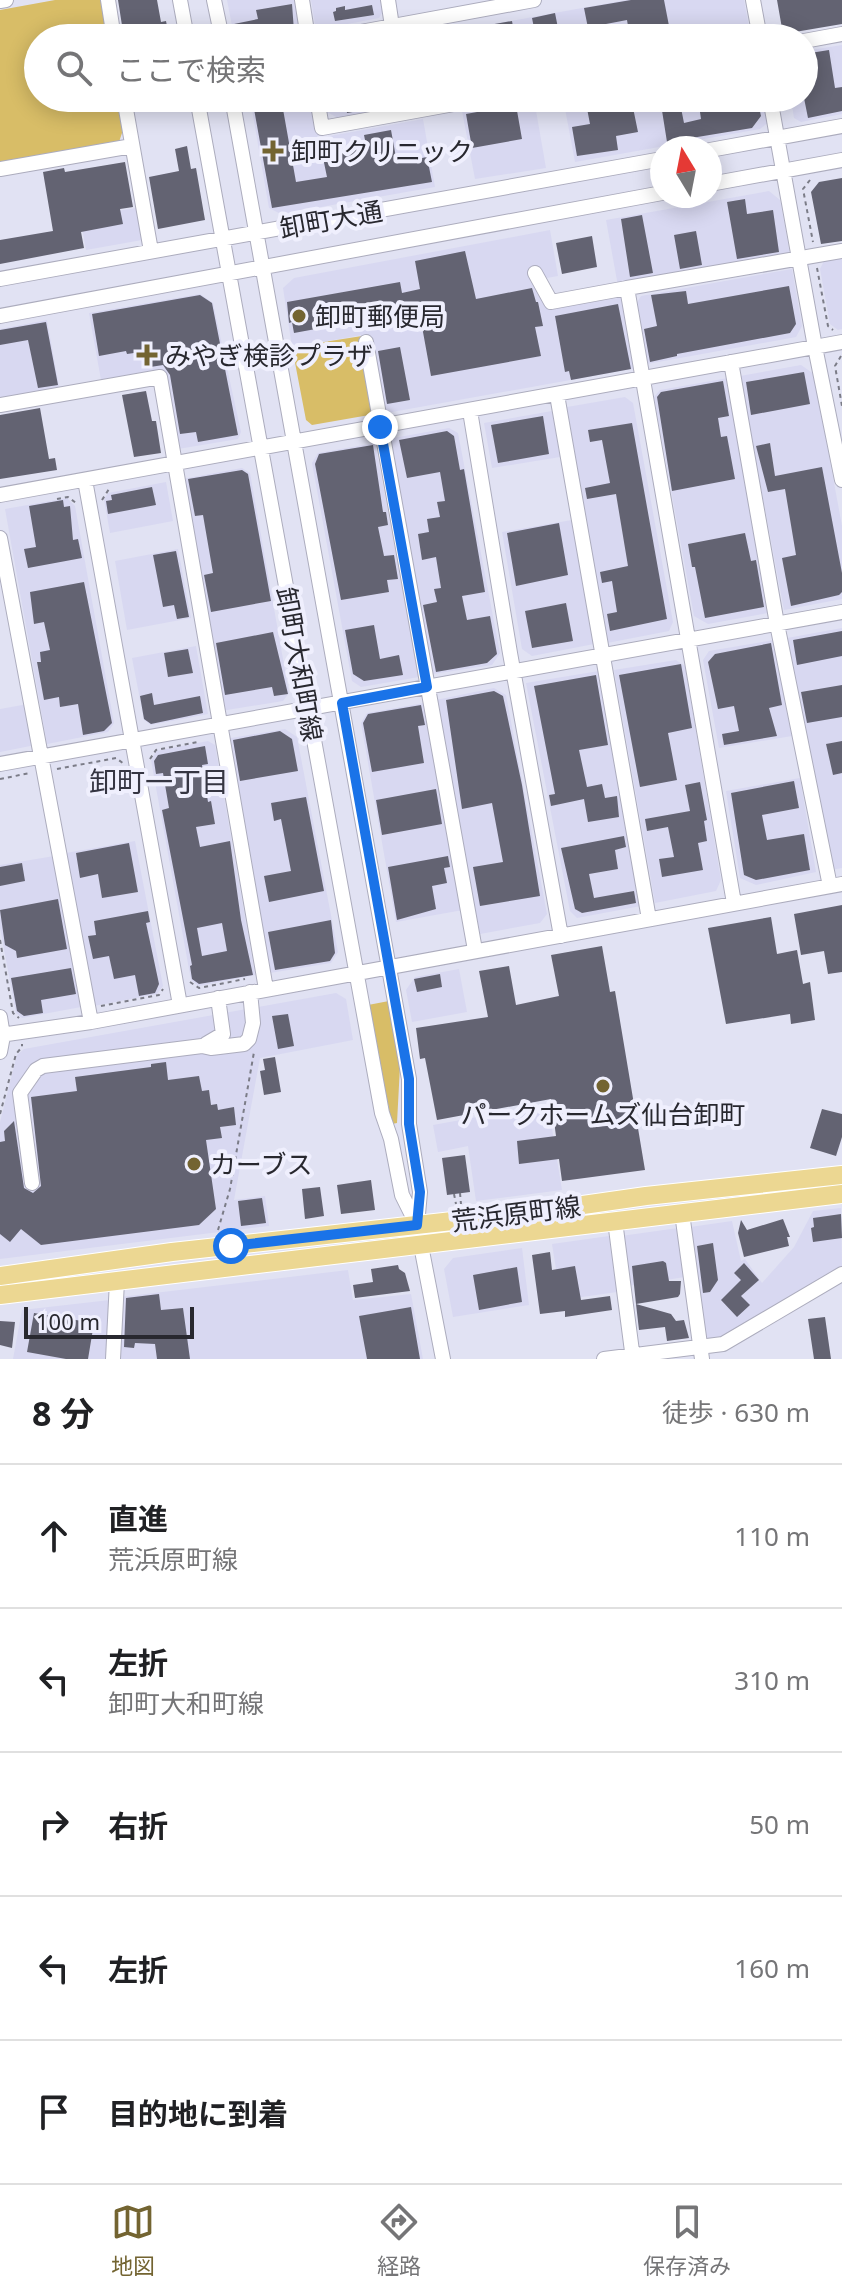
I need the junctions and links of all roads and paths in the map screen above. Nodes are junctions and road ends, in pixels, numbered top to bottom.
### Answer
1 (6, 0) edge
2 (108, 0) edge
3 (180, 0) edge
4 (214, 0) edge
5 (302, 0) edge
6 (388, 0) edge
7 (534, 0) edge
8 (753, 0) edge
9 (0, 1) edge
10 (486, 4) edge
11 (112, 24) edge
12 (184, 24) edge
13 (219, 24) edge
14 (306, 24) edge
15 (392, 24) edge
16 (401, 24) edge
17 (757, 24) edge
18 (842, 34) edge
19 (818, 38) edge
20 (126, 112) edge
21 (200, 112) edge
22 (234, 112) edge
23 (319, 112) edge
24 (410, 112) edge
25 (772, 112) edge
26 (842, 126) edge
27 (777, 138) junction
28 (132, 146) junction
29 (722, 148) edge
30 (842, 160) edge
31 (650, 161) edge
32 (0, 169) edge
33 (782, 171) junction
34 (722, 182) edge
35 (650, 195) edge
36 (255, 233) junction
37 (222, 238) junction
38 (151, 251) junction
39 (842, 251) edge
40 (799, 258) junction
41 (261, 269) junction
42 (535, 273) dead end
43 (228, 274) junction
44 (0, 279) edge
45 (627, 288) junction
46 (0, 316) edge
47 (366, 342) dead end
48 (842, 342) edge
49 (815, 347) junction
50 (842, 355) edge
51 (731, 362) junction
52 (643, 378) junction
53 (557, 395) junction
54 (0, 405) edge
55 (842, 406) edge
56 (470, 411) junction
57 (380, 427) junction
58 (293, 442) junction
59 (260, 448) junction
60 (175, 465) junction
61 (85, 480) junction
62 (842, 480) edge
63 (101, 492) dead end
64 (0, 495) edge
65 (75, 497) dead end
66 (70, 498) junction
67 (54, 499) dead end
68 (102, 499) dead end
69 (78, 505) dead end
70 (0, 538) edge
71 (842, 612) edge
72 (777, 624) junction
73 (687, 641) junction
74 (603, 656) junction
75 (513, 671) junction
76 (427, 687) junction
77 (342, 703) junction
78 (309, 708) junction
79 (219, 725) junction
80 (132, 740) junction
81 (199, 742) dead end
82 (43, 756) junction
83 (122, 758) dead end
84 (117, 759) junction
85 (150, 760) dead end
86 (0, 764) edge
87 (125, 764) dead end
88 (56, 769) dead end
89 (39, 772) dead end
90 (0, 779) edge
91 (836, 885) edge
92 (734, 903) junction
93 (649, 919) junction
94 (561, 936) junction
95 (0, 940) edge
96 (475, 950) junction
97 (388, 966) junction
98 (356, 972) junction
99 (189, 982) dead end
100 (262, 983) junction
101 (165, 986) dead end
102 (250, 992) junction
103 (218, 998) junction
104 (180, 1005) junction
105 (99, 1006) dead end
106 (0, 1017) edge
107 (91, 1022) junction
108 (18, 1023) dead end
109 (2, 1036) edge
110 (22, 1044) dead end
111 (202, 1046) junction
112 (254, 1048) dead end
113 (0, 1052) edge
114 (0, 1114) edge
115 (842, 1175) edge
116 (32, 1183) dead end
117 (460, 1193) dead end
118 (454, 1194) dead end
119 (842, 1194) edge
120 (462, 1205) dead end
121 (456, 1206) dead end
122 (682, 1213) junction
123 (615, 1221) junction
124 (417, 1225) junction
125 (217, 1235) dead end
126 (422, 1246) junction
127 (842, 1274) edge
128 (0, 1276) edge
129 (117, 1281) junction
130 (0, 1295) edge
131 (701, 1353) edge
132 (632, 1357) edge
133 (113, 1359) edge
134 (443, 1359) edge
135 (604, 1359) edge

1 - 9 street
2 - 11 street
3 - 12 street
4 - 13 street
5 - 14 street
6 - 15 street
7 - 10 street
8 - 17 street
10 - 16 street
18 - 19 street
20 - 28 street
21 - 37 street, 卸町大和町線
22 - 36 street, 卸町大和町線
23 - 24 street
25 - 27 street
26 - 27 street
27 - 29 street
27 - 33 street
28 - 32 street
28 - 38 street
30 - 33 street
31 - 36 street, 卸町大通
33 - 34 street
33 - 40 street
35 - 41 street
36 - 37 street, 卸町大通
36 - 41 street, 卸町大和町線
37 - 38 street, 卸町大通
37 - 43 street, 卸町大和町線
38 - 44 street, 卸町大通
39 - 40 street
40 - 45 street
40 - 49 street
41 - 43 street
41 - 58 street, 卸町大和町線
42 - 45 street
43 - 46 street
43 - 59 street, 卸町大和町線
45 - 52 street
47 - 57 street
48 - 49 street
49 - 51 street
49 - 62 street
50 - 55 path
51 - 52 street
51 - 72 street
52 - 53 street
52 - 73 street
53 - 56 street
53 - 74 street
54 - 60 street
56 - 57 street
56 - 75 street
57 - 58 street
57 - 76 street
58 - 59 street
58 - 77 street, 卸町大和町線
59 - 60 street
59 - 78 street, 卸町大和町線
60 - 61 street
60 - 79 street
61 - 64 street
61 - 80 street
63 - 68 path
65 - 66 path
66 - 67 path
66 - 69 path
70 - 82 street
71 - 72 street
72 - 73 street
72 - 91 street
73 - 74 street
73 - 92 street
74 - 75 street
74 - 93 street
75 - 76 street
75 - 94 street
76 - 77 street
76 - 96 street
77 - 78 street
77 - 97 street, 卸町大和町線
78 - 79 street
78 - 98 street, 卸町大和町線
79 - 80 street
79 - 100 street
80 - 82 street
80 - 104 street
81 - 85 path
82 - 86 street
82 - 107 street
83 - 84 path
84 - 87 path
84 - 88 path
89 - 90 path
91 - 92 street
92 - 93 street
93 - 94 street
94 - 96 street
95 - 108 path
96 - 97 street
97 - 98 street
97 - 124 street, 卸町大和町線
98 - 100 street
98 - 124 street, 卸町大和町線
99 - 100 path
100 - 102 street
101 - 105 path
102 - 103 street
102 - 111 street
103 - 104 street
103 - 111 street
104 - 107 street
106 - 109 street
107 - 109 street
109 - 113 street
110 - 114 path
111 - 116 street
112 - 125 path
115 - 124 main road, 荒浜原町線
117 - 120 path
118 - 121 path
119 - 122 main road, 荒浜原町線
122 - 123 main road, 荒浜原町線
122 - 131 street
123 - 126 main road, 荒浜原町線
123 - 132 street
124 - 126 street, 卸町大和町線
124 - 128 main road, 荒浜原町線
126 - 129 main road, 荒浜原町線
126 - 134 street, 卸町大和町線
127 - 131 street
129 - 130 main road, 荒浜原町線
129 - 133 street
131 - 132 street
132 - 135 street

